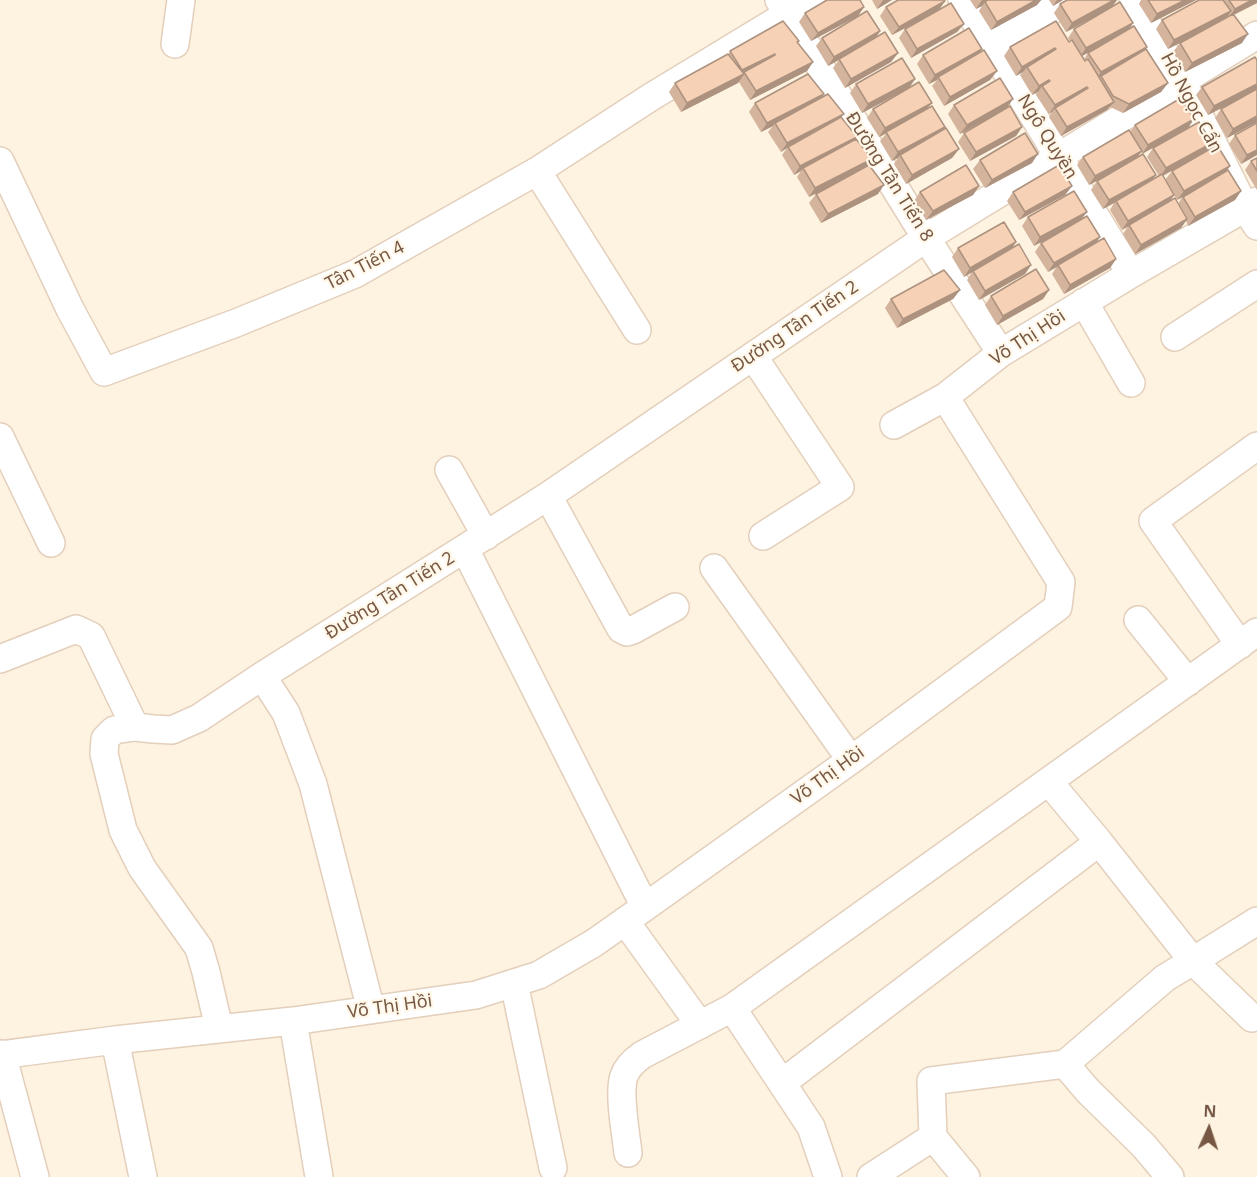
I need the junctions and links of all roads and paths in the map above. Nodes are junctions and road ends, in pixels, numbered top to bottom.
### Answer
1 (181, 0) edge
2 (962, 0) edge
3 (1070, 0) edge
4 (1133, 0) edge
5 (792, 4) edge
6 (1257, 35) edge
7 (175, 44) dead end
8 (990, 45) junction
9 (1182, 81) junction
10 (1059, 158) junction
11 (0, 160) edge
12 (537, 171) junction
13 (1253, 211) edge
14 (926, 238) junction
15 (1131, 274) junction
16 (1257, 284) edge
17 (1084, 303) junction
18 (638, 330) dead end
19 (1175, 338) dead end
20 (1001, 353) junction
21 (753, 356) junction
22 (1131, 383) dead end
23 (945, 397) junction
24 (894, 425) dead end
25 (0, 437) edge
26 (1257, 446) edge
27 (449, 470) dead end
28 (548, 496) junction
29 (763, 536) dead end
30 (51, 543) dead end
31 (475, 543) junction
32 (714, 568) dead end
33 (675, 607) dead end
34 (1138, 620) dead end
35 (1249, 638) edge
36 (0, 659) edge
37 (262, 676) junction
38 (1188, 682) junction
39 (135, 727) junction
40 (851, 760) junction
41 (1049, 782) junction
42 (1099, 842) junction
43 (635, 914) junction
44 (1257, 921) edge
45 (1194, 961) junction
46 (514, 982) junction
47 (732, 1008) junction
48 (371, 1010) junction
49 (1252, 1018) dead end
50 (293, 1022) junction
51 (700, 1025) junction
52 (219, 1028) junction
53 (115, 1040) junction
54 (1, 1054) edge
55 (1065, 1064) junction
56 (782, 1083) junction
57 (933, 1137) junction
58 (628, 1153) dead end
59 (553, 1168) dead end
60 (35, 1177) edge
61 (143, 1177) edge
62 (319, 1177) edge
63 (828, 1177) edge
64 (871, 1177) edge
65 (966, 1177) edge
66 (1170, 1177) edge

1 - 7 street
2 - 8 street, Ngô Quyền
3 - 8 street
4 - 9 street, Hồ Ngọc Cẩn
5 - 12 street, Tân Tiến 4
5 - 14 street, Đường Tân Tiến 8
6 - 9 street, Đường Tân Tiến 2
8 - 10 street, Ngô Quyền
9 - 10 street, Đường Tân Tiến 2
9 - 13 street, Hồ Ngọc Cẩn
10 - 14 street, Đường Tân Tiến 2
10 - 15 street, Ngô Quyền
11 - 12 street, Tân Tiến 4
12 - 18 street
13 - 15 street, Võ Thị Hồi
14 - 20 street, Đường Tân Tiến 8
14 - 21 street, Đường Tân Tiến 2
15 - 17 street, Võ Thị Hồi
16 - 19 street
17 - 20 street, Võ Thị Hồi
17 - 22 street
20 - 23 street, Võ Thị Hồi
21 - 28 street, Đường Tân Tiến 2
21 - 29 street
23 - 24 street
23 - 40 street, Võ Thị Hồi
25 - 30 street
26 - 35 street
27 - 31 street
28 - 31 street, Đường Tân Tiến 2
28 - 33 street
31 - 37 street, Đường Tân Tiến 2
31 - 43 street
32 - 40 street
34 - 38 street
35 - 38 street
36 - 39 street
37 - 39 street, Đường Tân Tiến 2
37 - 48 street
38 - 41 street
39 - 52 street, Đường Tân Tiến 2
40 - 43 street, Võ Thị Hồi
41 - 42 street
41 - 47 street
42 - 45 street
42 - 56 street
43 - 46 street, Võ Thị Hồi
43 - 51 street
44 - 45 street
45 - 49 street
45 - 55 street
46 - 48 street, Võ Thị Hồi
46 - 59 street
47 - 51 street
47 - 56 street
48 - 50 street, Võ Thị Hồi
50 - 52 street, Võ Thị Hồi
50 - 62 street
51 - 58 street
52 - 53 street, Võ Thị Hồi
53 - 54 street, Võ Thị Hồi
53 - 61 street
54 - 60 street
55 - 57 street
55 - 66 street
56 - 63 street
57 - 64 street
57 - 65 street

